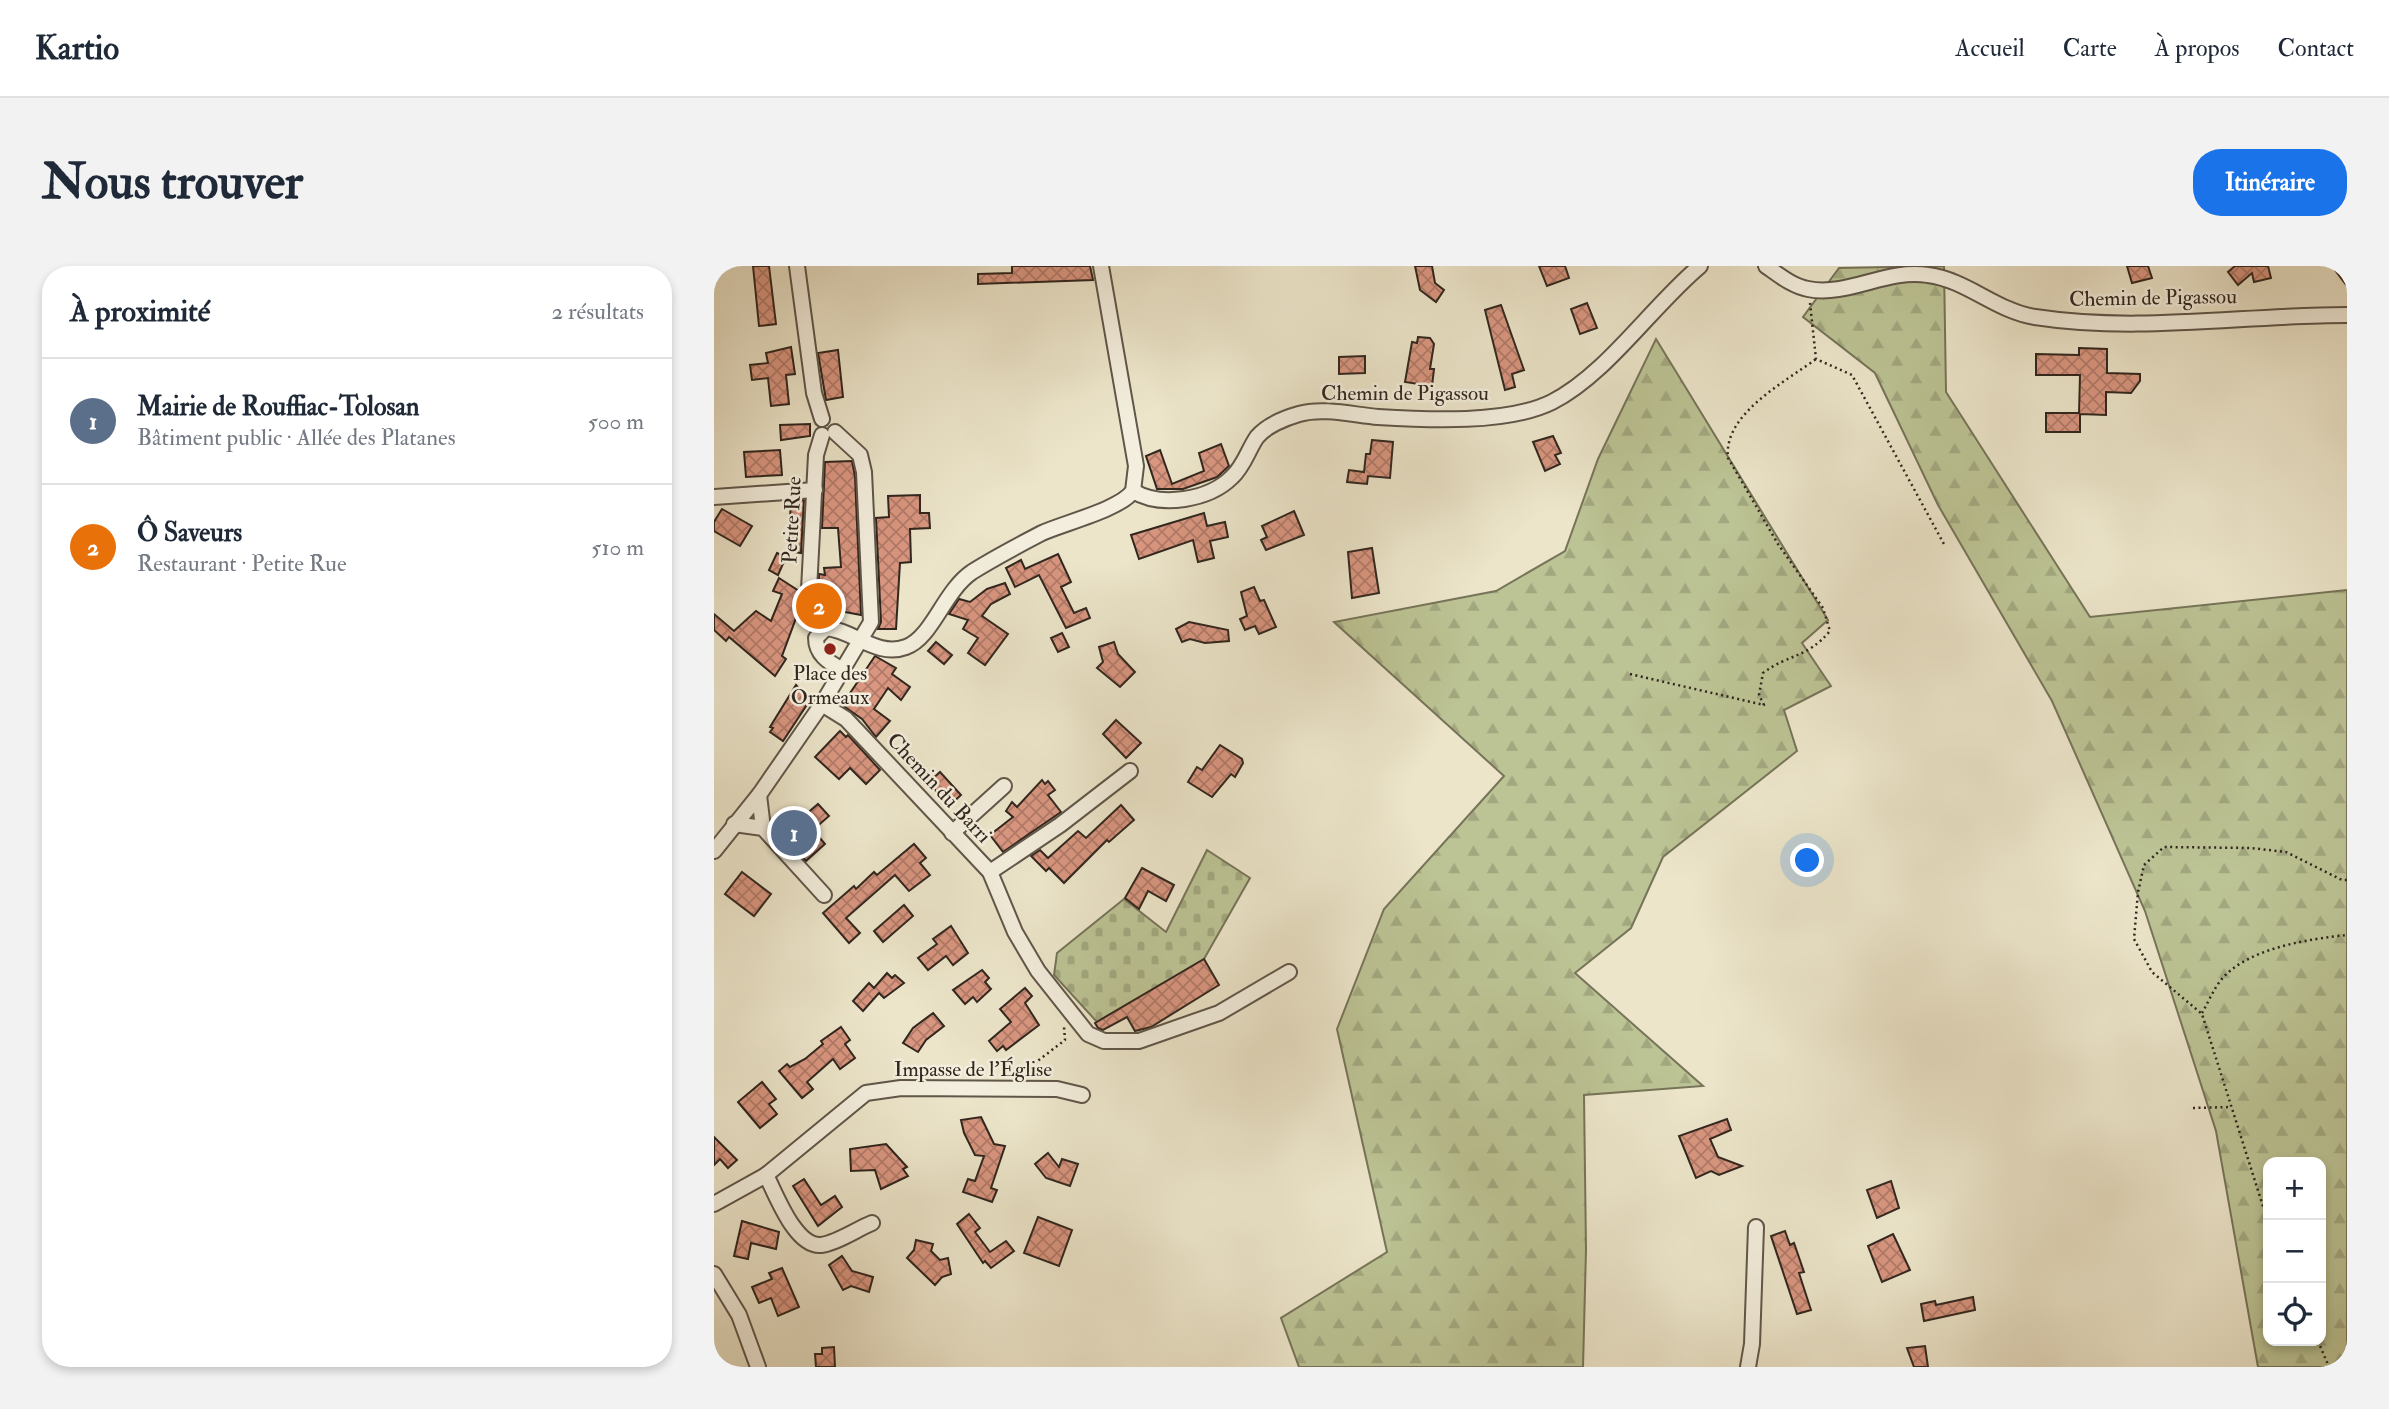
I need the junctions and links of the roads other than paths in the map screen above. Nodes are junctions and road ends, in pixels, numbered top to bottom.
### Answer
1 (797, 266) edge
2 (1101, 266) edge
3 (1700, 266) edge
4 (1766, 266) edge
5 (2347, 315) edge
6 (828, 433) junction
7 (815, 489) junction
8 (1133, 491) junction
9 (714, 497) edge
10 (820, 631) junction
11 (859, 641) junction
12 (841, 669) junction
13 (822, 704) junction
14 (1130, 771) dead end
15 (1003, 786) dead end
16 (759, 795) junction
17 (734, 824) junction
18 (763, 828) junction
19 (952, 833) junction
20 (714, 851) edge
21 (990, 872) junction
22 (824, 895) dead end
23 (1289, 972) dead end
24 (1082, 1095) dead end
25 (766, 1174) junction
26 (714, 1204) edge
27 (872, 1223) dead end
28 (1756, 1227) dead end
29 (714, 1274) edge
30 (758, 1367) edge
31 (1748, 1367) edge

1 - 6 street
2 - 8 street
3 - 8 street, Chemin de Pigassou
4 - 5 street, Chemin de Pigassou
6 - 7 street, Petite Rue
6 - 11 street
7 - 9 street
7 - 10 street, Petite Rue
8 - 11 street
10 - 11 street
10 - 12 street
11 - 12 street
12 - 13 street
13 - 16 street
13 - 19 street, Chemin du Barri
14 - 21 street, Chemin du Barri
15 - 19 street
16 - 17 street
16 - 18 street
17 - 18 street
17 - 20 street
18 - 22 street
19 - 21 street, Chemin du Barri
21 - 23 street
24 - 25 street, Impasse de l'Église
25 - 26 street, Impasse de l'Église
25 - 27 street
28 - 31 street
29 - 30 street

